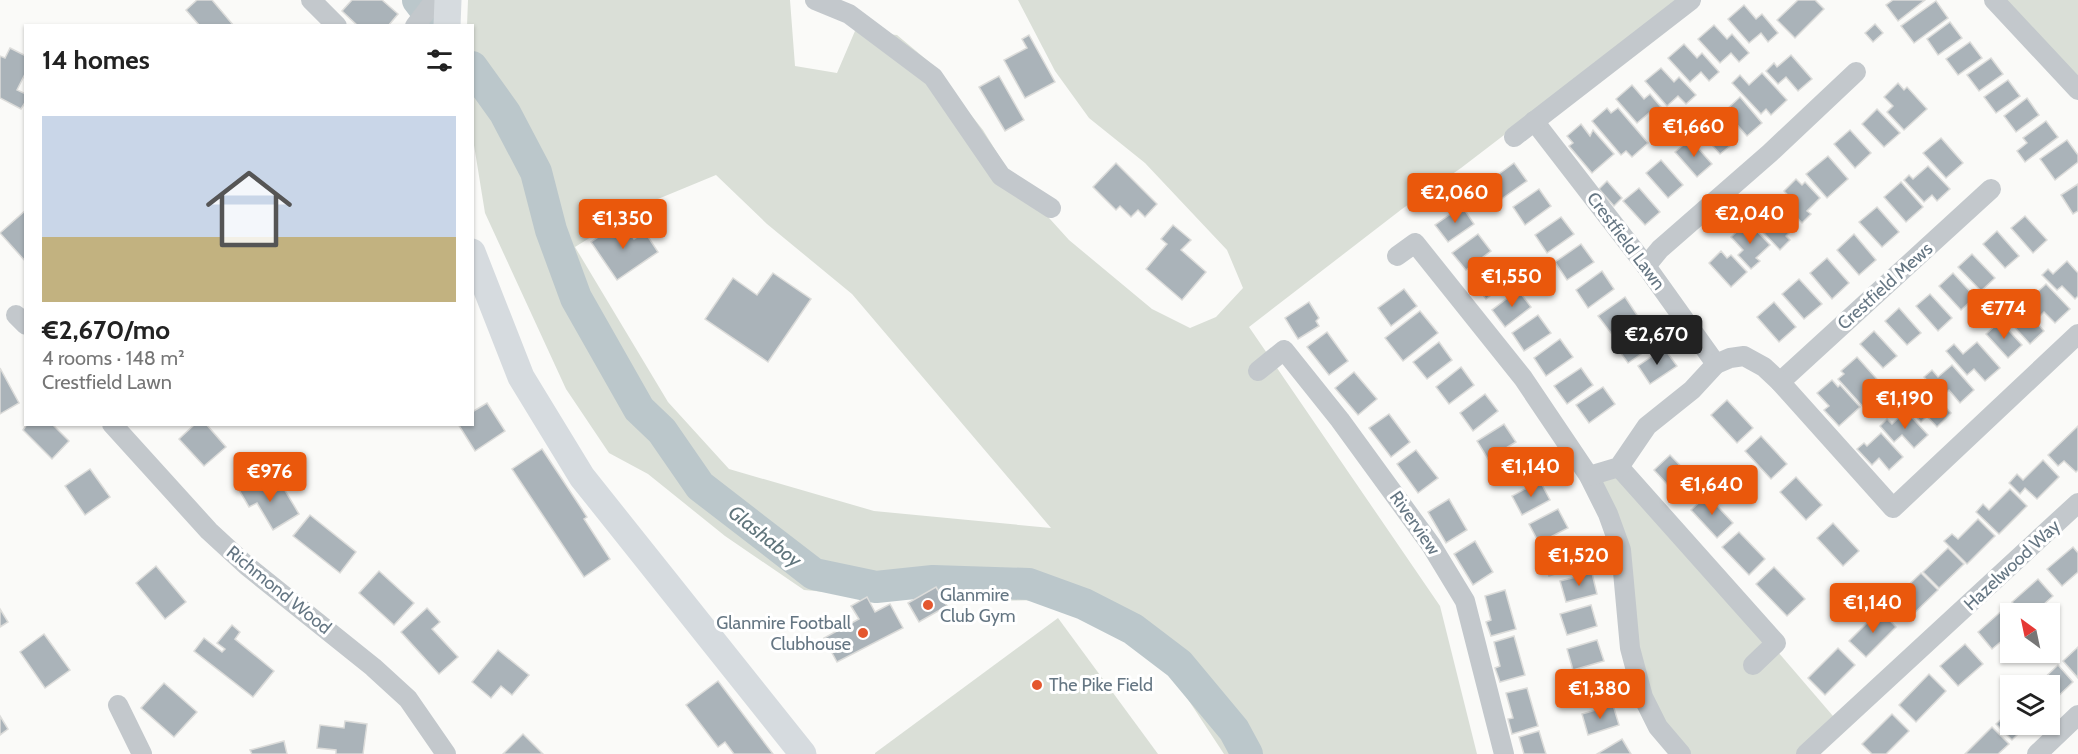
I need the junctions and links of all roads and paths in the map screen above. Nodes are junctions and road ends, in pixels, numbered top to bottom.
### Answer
1 (311, 0) edge
2 (435, 0) edge
3 (448, 0) edge
4 (815, 0) edge
5 (1691, 0) edge
6 (1994, 0) edge
7 (335, 24) edge
8 (416, 24) edge
9 (447, 24) edge
10 (1856, 72) dead end
11 (2078, 90) edge
12 (1534, 121) junction
13 (1514, 137) dead end
14 (1991, 189) dead end
15 (1051, 208) dead end
16 (1397, 256) dead end
17 (474, 257) edge
18 (1646, 266) junction
19 (2078, 334) edge
20 (1716, 364) junction
21 (1258, 371) dead end
22 (1780, 382) junction
23 (114, 426) edge
24 (1619, 467) junction
25 (1589, 476) junction
26 (2078, 503) edge
27 (1753, 665) dead end
28 (118, 705) dead end
29 (2078, 716) edge
30 (142, 754) edge
31 (446, 754) edge
32 (803, 754) edge
33 (1504, 754) edge
34 (1682, 754) edge
35 (1806, 754) edge
36 (2037, 754) edge

1 - 7 street
2 - 8 street
3 - 9 main road
4 - 15 street
5 - 12 street
6 - 11 street
10 - 18 street
12 - 13 street
12 - 18 street, Crestfield Lawn
14 - 22 street, Crestfield Mews
16 - 25 street
17 - 32 main road
18 - 20 street, Crestfield Lawn
19 - 22 street
20 - 22 street
20 - 24 street
21 - 33 street, Riverview
23 - 31 street, Richmond Wood
24 - 25 street
24 - 27 street
25 - 34 street
26 - 35 street, Hazelwood Way
28 - 30 street
29 - 36 street

